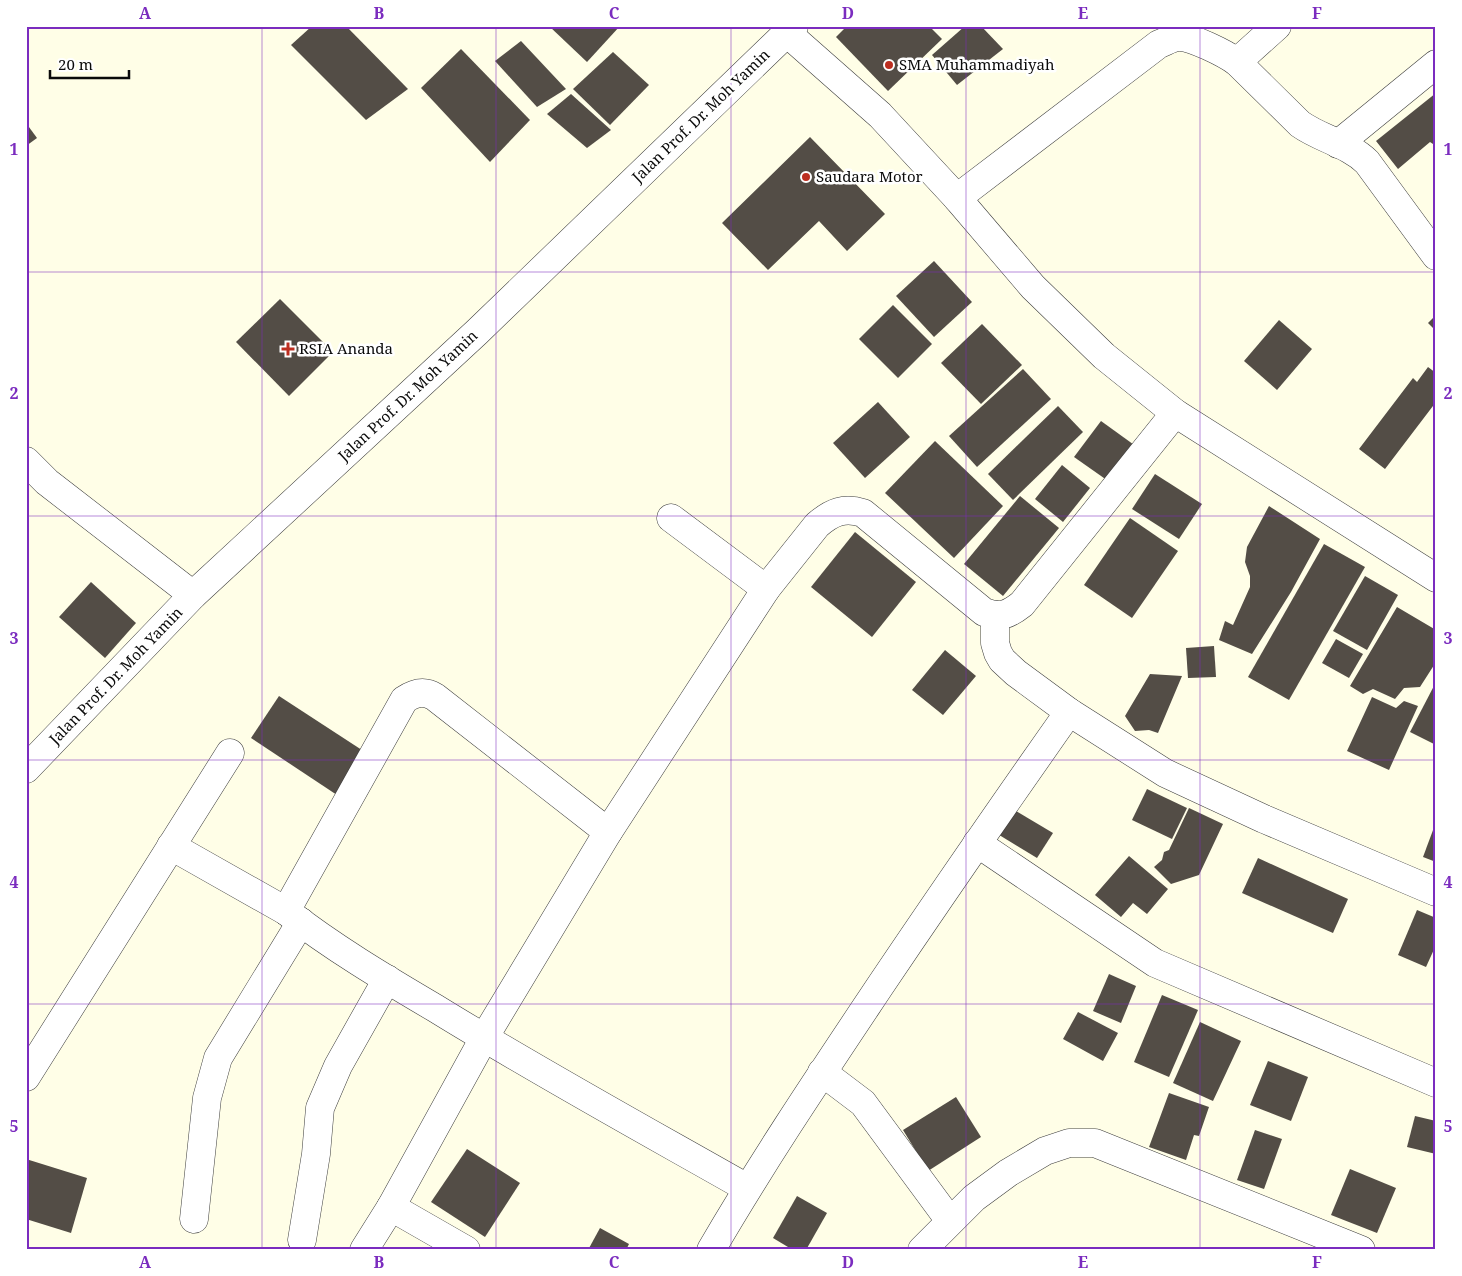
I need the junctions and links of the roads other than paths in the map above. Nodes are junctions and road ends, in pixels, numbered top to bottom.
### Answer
1 (1277, 26) edge
2 (790, 30) edge
3 (1237, 62) junction
4 (1436, 64) edge
5 (1338, 144) junction
6 (957, 198) junction
7 (1436, 256) edge
8 (1175, 413) junction
9 (26, 461) edge
10 (671, 518) dead end
11 (1436, 578) edge
12 (766, 589) junction
13 (193, 596) junction
14 (995, 615) junction
15 (1069, 712) junction
16 (230, 753) dead end
17 (26, 769) edge
18 (608, 832) junction
19 (977, 843) junction
20 (171, 846) junction
21 (1436, 892) edge
22 (293, 917) junction
23 (387, 979) junction
24 (484, 1038) junction
25 (822, 1072) junction
26 (26, 1077) edge
27 (1436, 1083) edge
28 (747, 1188) junction
29 (391, 1207) junction
30 (194, 1220) dead end
31 (950, 1222) junction
32 (302, 1240) dead end
33 (364, 1250) edge
34 (466, 1250) edge
35 (711, 1250) edge
36 (922, 1250) edge
37 (1361, 1250) edge

1 - 3 street
2 - 6 street
2 - 13 street, Jalan Prof. Dr. Moh Yamin
3 - 5 street
3 - 6 street
4 - 5 street
5 - 7 street
6 - 8 street
8 - 11 street
8 - 14 street
9 - 13 street
10 - 12 street
12 - 14 street
12 - 18 street
13 - 17 street, Jalan Prof. Dr. Moh Yamin
14 - 15 street
15 - 19 street
15 - 21 street
16 - 20 street
18 - 22 street
18 - 24 street
19 - 25 street
19 - 27 street
20 - 22 street
20 - 26 street
22 - 23 street
22 - 30 street
23 - 24 street
23 - 32 street
24 - 28 street
24 - 29 street
25 - 28 street
25 - 31 street
28 - 35 street
29 - 33 street
29 - 34 street
31 - 36 street
31 - 37 street

